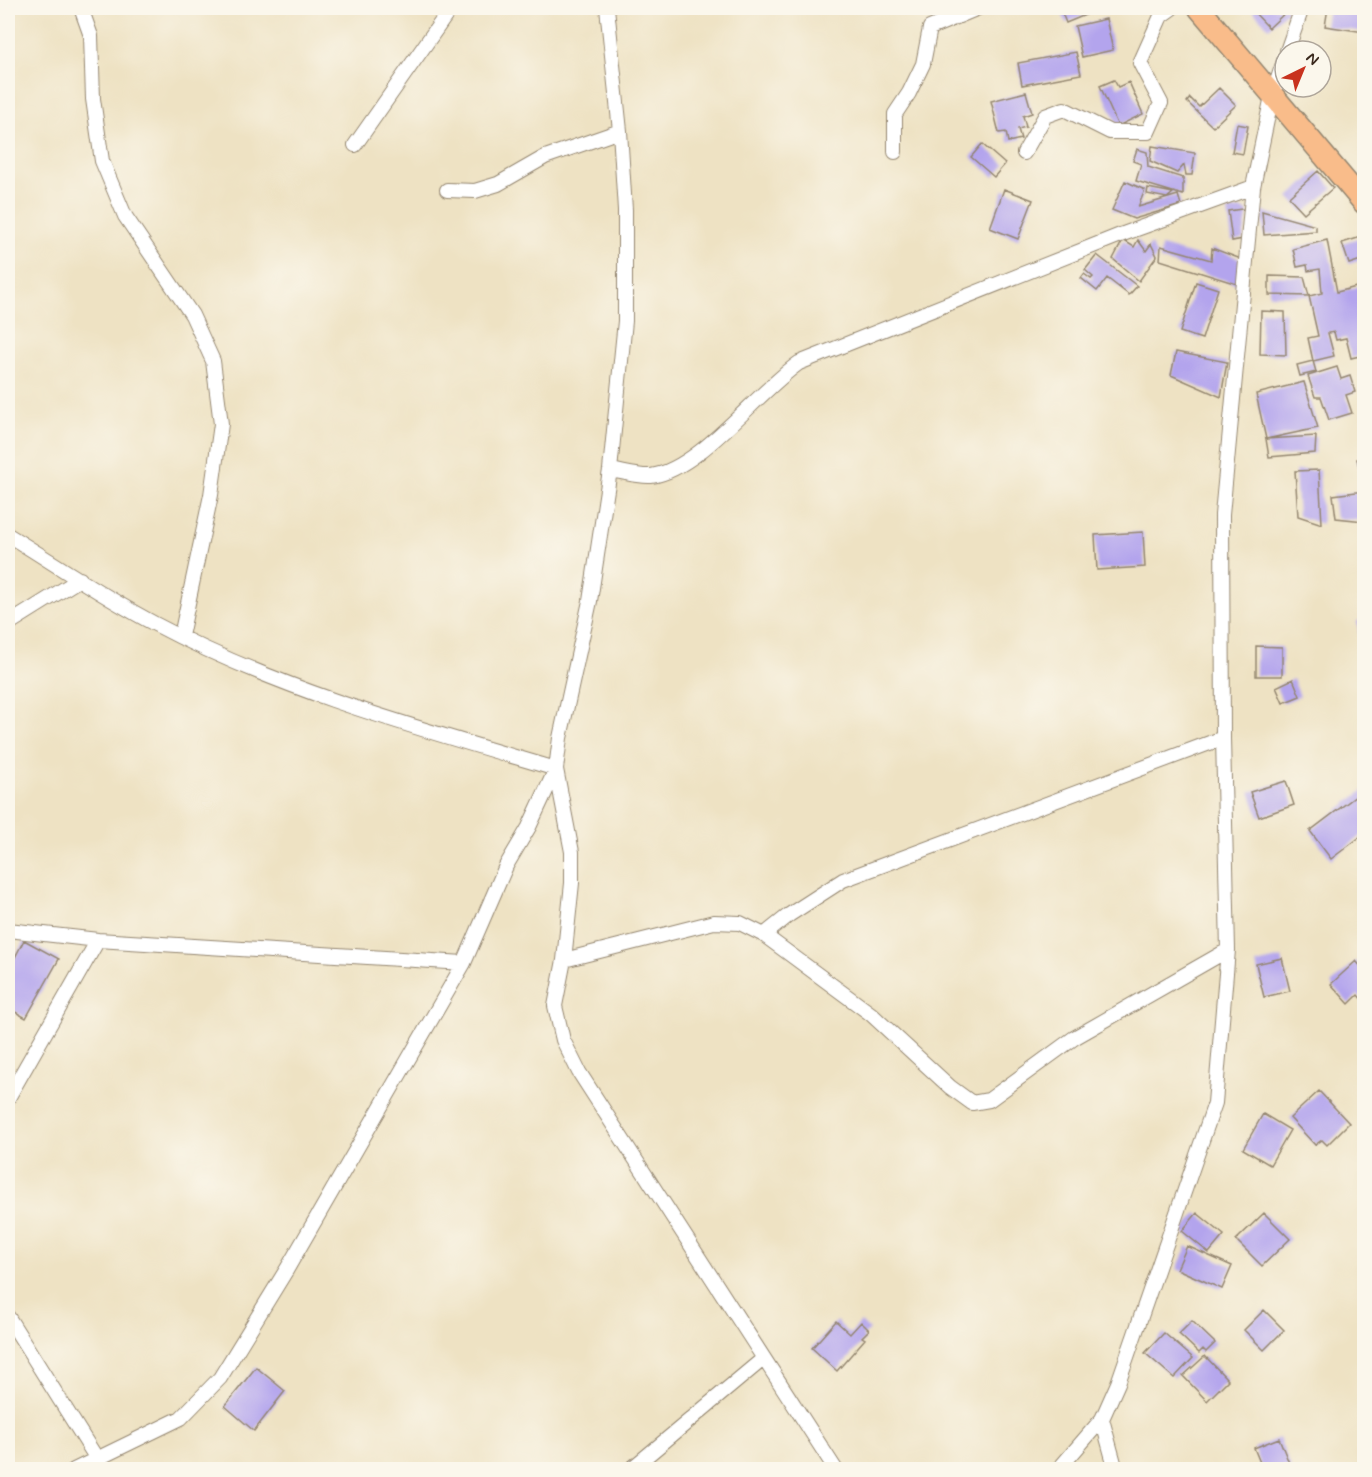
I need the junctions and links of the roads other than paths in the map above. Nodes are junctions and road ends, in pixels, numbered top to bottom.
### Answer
1 (81, 8) edge
2 (451, 8) edge
3 (607, 8) edge
4 (978, 8) edge
5 (1172, 8) edge
6 (1199, 8) edge
7 (1302, 8) edge
8 (1291, 39) edge
9 (1273, 93) edge
10 (1272, 96) junction
11 (620, 131) junction
12 (355, 145) dead end
13 (895, 152) dead end
14 (1024, 153) dead end
15 (1253, 187) junction
16 (447, 190) dead end
17 (1365, 203) edge
18 (610, 470) junction
19 (8, 535) edge
20 (80, 579) junction
21 (8, 624) edge
22 (181, 636) junction
23 (1223, 738) junction
24 (556, 769) junction
25 (8, 930) edge
26 (764, 935) junction
27 (98, 940) junction
28 (1228, 950) junction
29 (564, 960) junction
30 (464, 963) junction
31 (8, 1098) edge
32 (8, 1317) edge
33 (763, 1359) junction
34 (1102, 1419) junction
35 (95, 1464) edge
36 (74, 1470) edge
37 (630, 1470) edge
38 (836, 1470) edge
39 (1058, 1470) edge
40 (1116, 1470) edge

1 - 22 street
2 - 12 street
3 - 11 street
4 - 13 street
5 - 14 street
6 - 10 main road
7 - 8 street
9 - 10 street
10 - 15 street
10 - 17 main road
11 - 16 street
11 - 18 street
15 - 18 street
15 - 23 street
18 - 24 street
19 - 20 street
20 - 21 street
20 - 22 street
22 - 24 street
23 - 26 street
23 - 28 street
24 - 29 street
24 - 30 street
25 - 27 street
26 - 28 street
26 - 29 street
27 - 30 street
27 - 31 street
28 - 34 street
29 - 33 street
30 - 35 street
32 - 35 street
33 - 37 street
33 - 38 street
34 - 39 street
34 - 40 street
35 - 36 street

